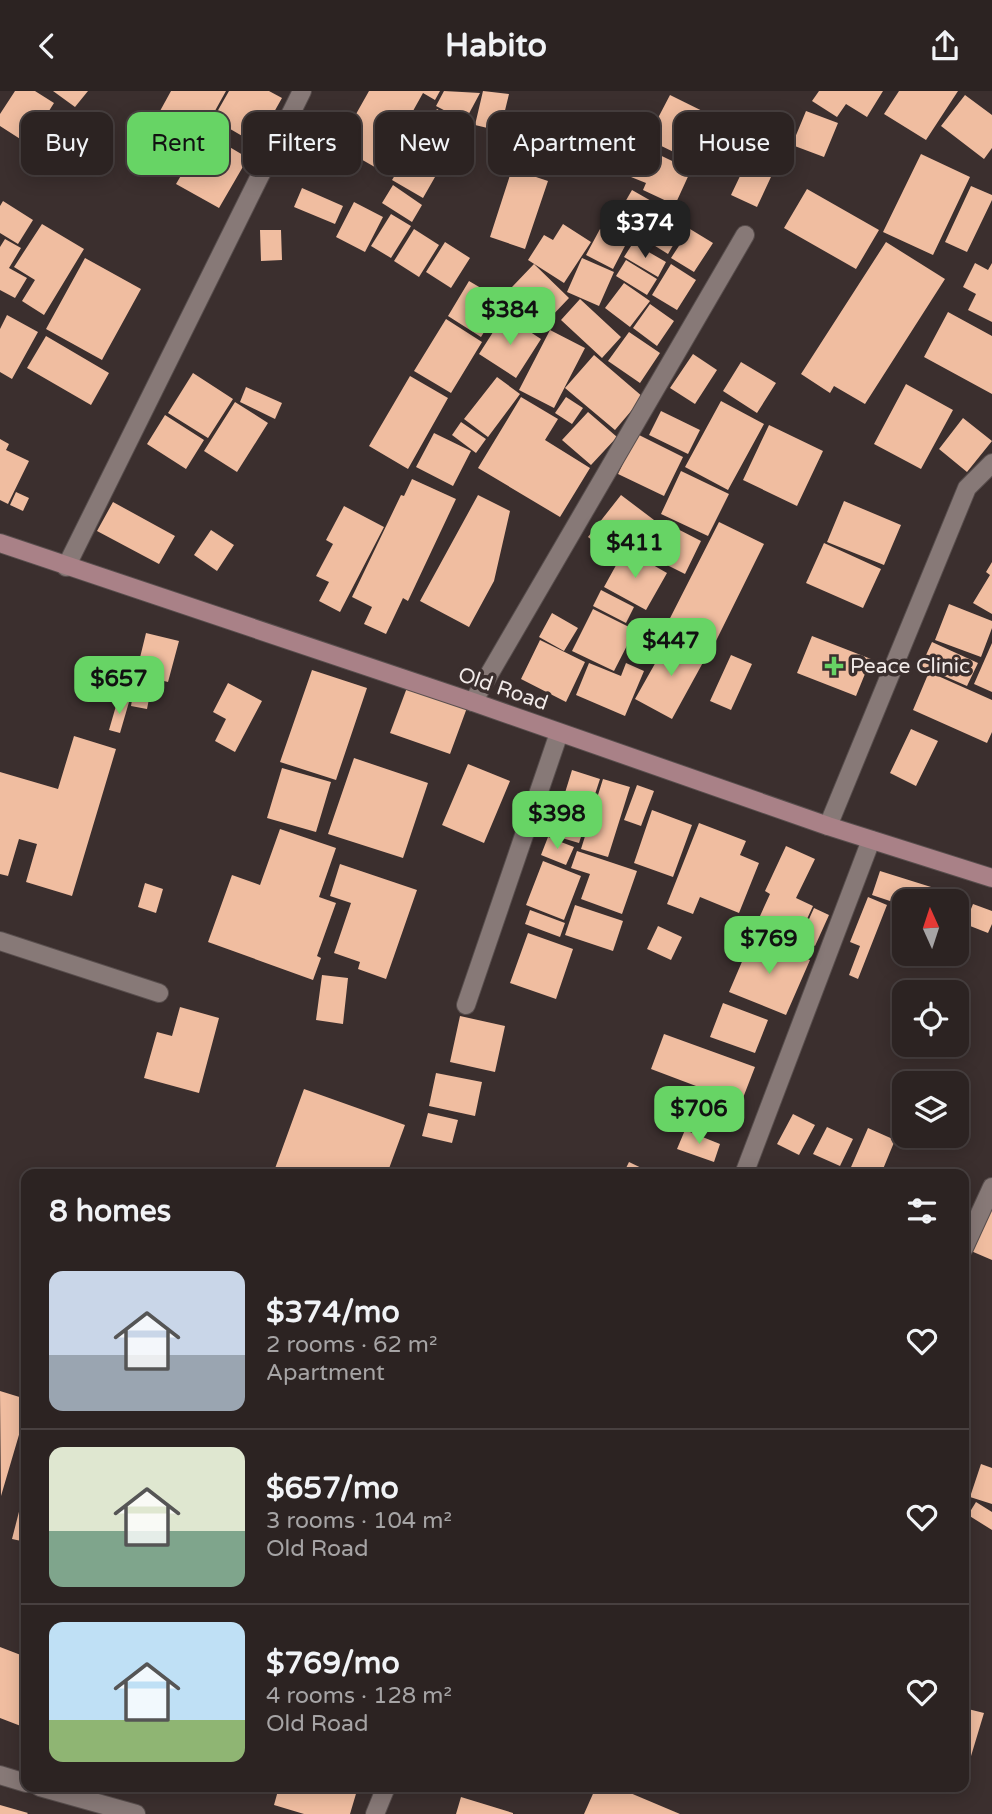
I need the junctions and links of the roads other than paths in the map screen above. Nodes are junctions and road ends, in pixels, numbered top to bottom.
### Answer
1 (302, 91) edge
2 (745, 235) dead end
3 (992, 463) edge
4 (0, 543) edge
5 (66, 567) junction
6 (473, 702) junction
7 (559, 733) junction
8 (828, 826) junction
9 (871, 840) junction
10 (992, 878) edge
11 (0, 941) edge
12 (159, 993) dead end
13 (466, 1005) dead end
14 (746, 1169) edge
15 (992, 1187) edge
16 (969, 1237) edge
17 (0, 1775) edge
18 (21, 1781) edge
19 (58, 1792) edge
20 (384, 1792) edge
21 (136, 1814) edge
22 (375, 1814) edge

1 - 5 street
2 - 6 street
3 - 8 street
4 - 5 street, Old Road
5 - 6 street, Old Road
6 - 7 street, Old Road
7 - 8 street, Old Road
7 - 13 street
8 - 9 street, Old Road
9 - 10 street, Old Road
9 - 14 street
11 - 12 street
15 - 16 street
17 - 18 street
19 - 21 street
20 - 22 street

